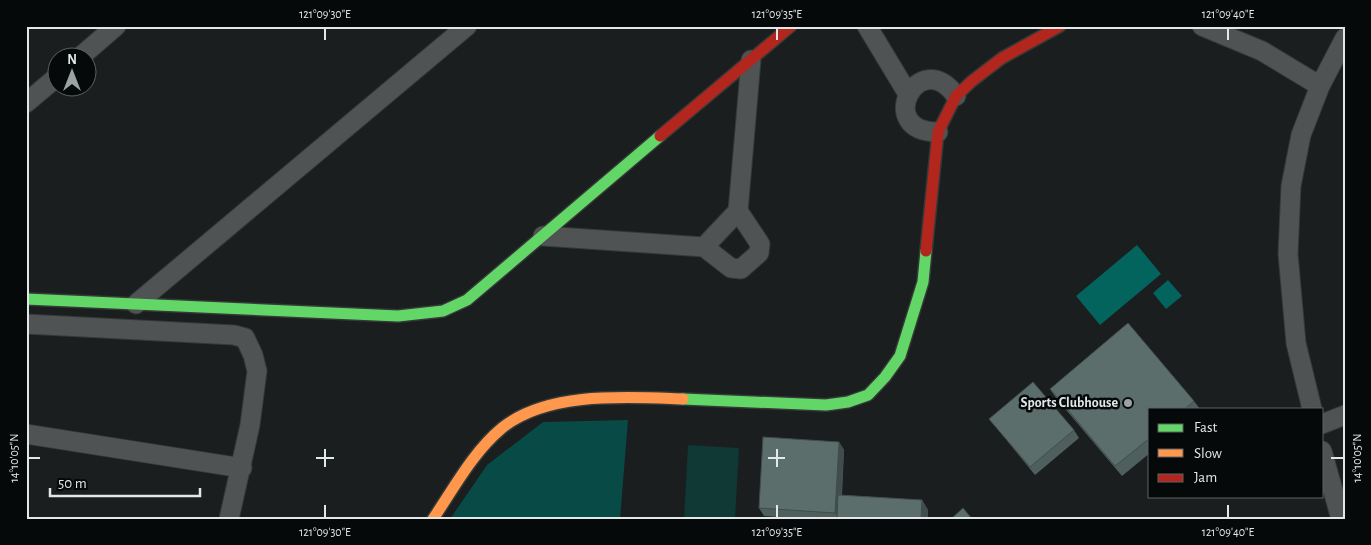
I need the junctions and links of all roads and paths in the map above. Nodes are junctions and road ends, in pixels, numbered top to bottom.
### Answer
1 (116, 26) edge
2 (467, 26) edge
3 (791, 26) edge
4 (867, 26) edge
5 (1060, 26) edge
6 (1202, 26) edge
7 (1345, 38) edge
8 (91, 48) edge
9 (751, 60) junction
10 (48, 84) edge
11 (1320, 86) junction
12 (908, 94) junction
13 (956, 96) junction
14 (26, 103) edge
15 (938, 132) junction
16 (738, 211) junction
17 (543, 236) junction
18 (704, 247) junction
19 (26, 299) edge
20 (136, 304) junction
21 (26, 324) edge
22 (1312, 408) edge
23 (1345, 415) edge
24 (1324, 423) edge
25 (26, 434) edge
26 (1324, 458) edge
27 (242, 468) junction
28 (229, 519) edge
29 (433, 519) edge
30 (1341, 519) edge

1 - 8 street
2 - 20 street
3 - 9 street
4 - 12 street
5 - 13 street
6 - 11 street
7 - 11 street
9 - 16 street
9 - 17 street
10 - 14 street
11 - 22 street
12 - 13 street
12 - 15 street
13 - 15 street
15 - 29 street
16 - 18 street
16 - 18 street
17 - 18 street
17 - 20 street
19 - 20 street
21 - 27 street
23 - 24 street
25 - 27 street
26 - 30 street
27 - 28 street

